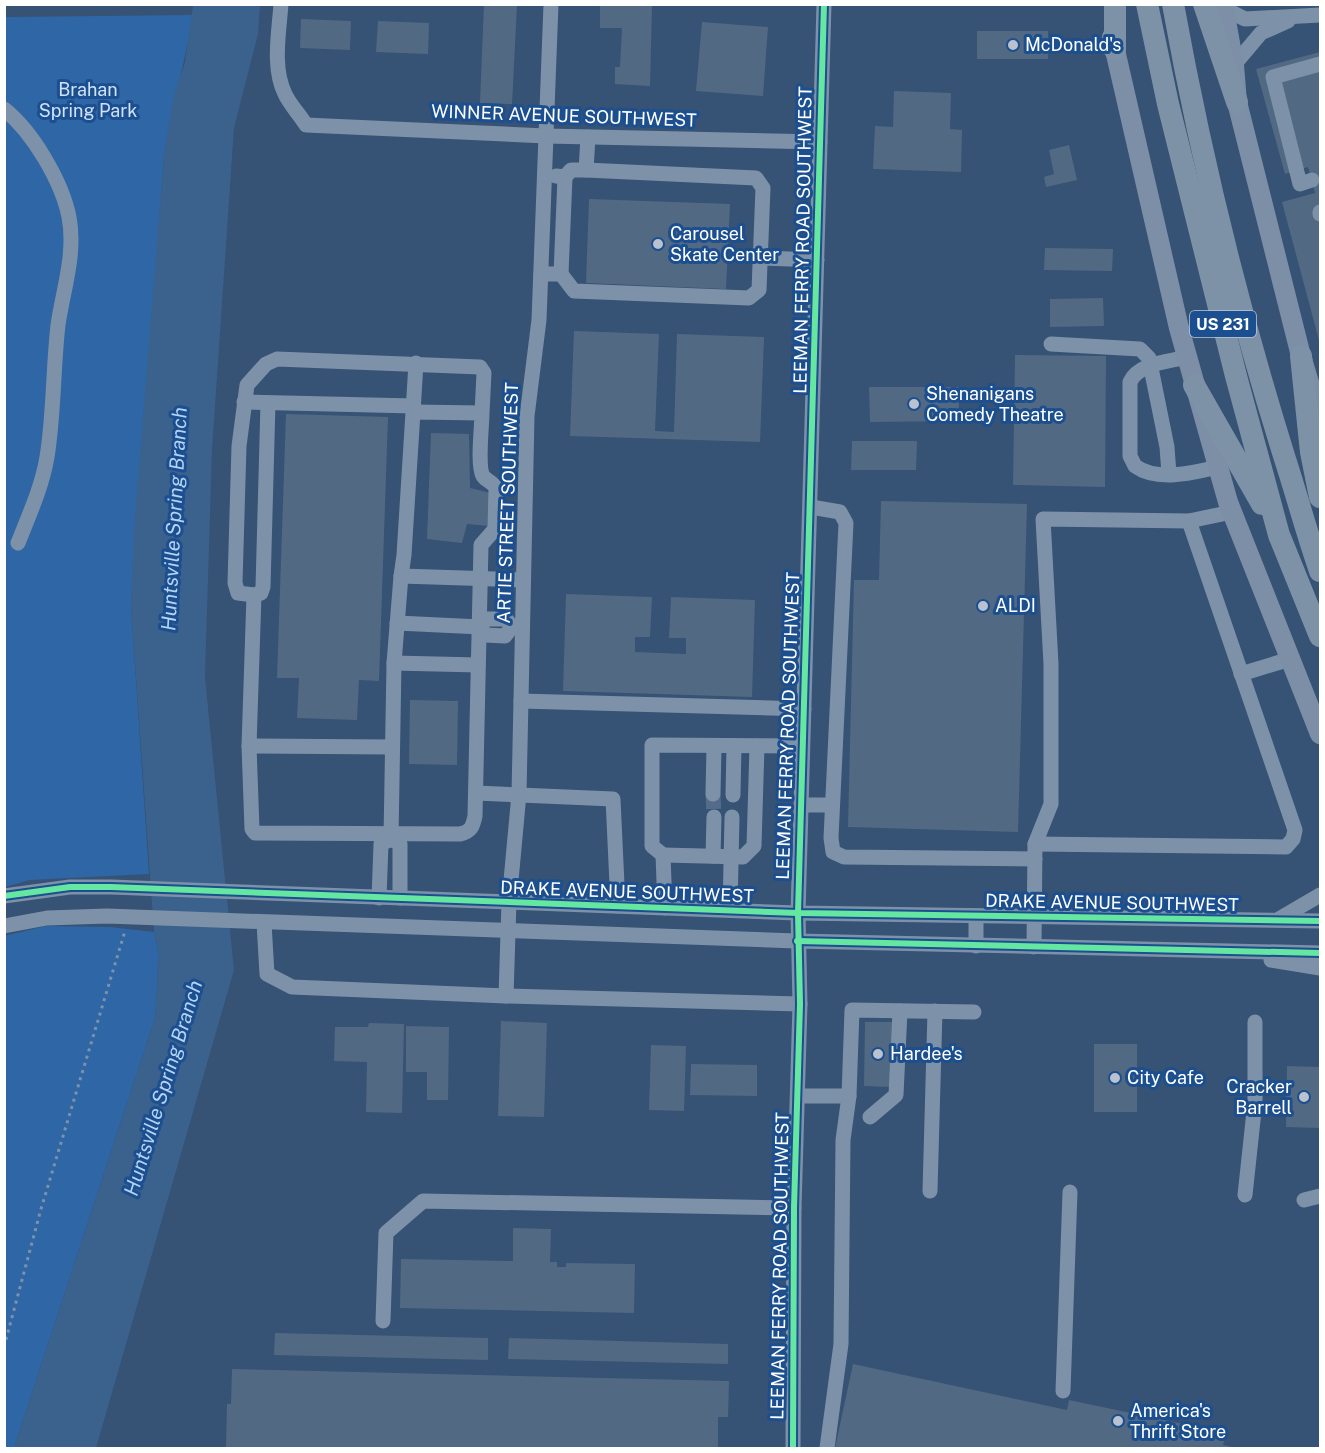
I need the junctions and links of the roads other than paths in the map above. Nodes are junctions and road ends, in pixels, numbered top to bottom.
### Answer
1 (281, 4) edge
2 (551, 4) edge
3 (824, 4) edge
4 (1106, 4) edge
5 (1115, 4) edge
6 (1147, 4) edge
7 (1173, 4) edge
8 (1217, 6) edge
9 (1320, 15) edge
10 (1296, 17) junction
11 (1115, 50) junction
12 (1320, 64) edge
13 (1234, 66) junction
14 (1237, 102) junction
15 (4, 110) edge
16 (546, 136) junction
17 (588, 137) junction
18 (820, 142) junction
19 (586, 170) junction
20 (544, 176) junction
21 (565, 177) junction
22 (1312, 180) dead end
23 (760, 258) junction
24 (817, 260) junction
25 (541, 274) junction
26 (561, 274) junction
27 (1051, 345) dead end
28 (1301, 356) junction
29 (1187, 357) junction
30 (416, 363) junction
31 (1152, 366) junction
32 (1194, 385) junction
33 (244, 402) junction
34 (268, 403) junction
35 (413, 409) junction
36 (482, 413) junction
37 (1320, 418) edge
38 (1218, 467) junction
39 (1169, 474) junction
40 (1320, 497) edge
41 (811, 507) junction
42 (1232, 512) junction
43 (1189, 521) junction
44 (1279, 535) junction
45 (18, 543) dead end
46 (1320, 571) edge
47 (400, 576) junction
48 (480, 579) junction
49 (523, 580) junction
50 (254, 595) junction
51 (397, 623) junction
52 (480, 627) junction
53 (517, 627) junction
54 (1320, 636) edge
55 (1290, 659) junction
56 (394, 663) junction
57 (478, 665) junction
58 (1241, 674) junction
59 (521, 701) junction
60 (804, 709) junction
61 (1320, 734) edge
62 (249, 746) junction
63 (714, 746) junction
64 (734, 746) junction
65 (757, 746) junction
66 (801, 746) junction
67 (392, 747) junction
68 (476, 793) junction
69 (519, 794) junction
70 (713, 795) tunnel mouth
71 (733, 795) dead end
72 (801, 805) junction
73 (832, 805) junction
74 (714, 817) tunnel mouth
75 (732, 818) tunnel mouth
76 (391, 835) junction
77 (1035, 851) junction
78 (663, 855) junction
79 (713, 856) junction
80 (731, 857) junction
81 (1320, 896) edge
82 (4, 897) edge
83 (379, 898) junction
84 (400, 898) junction
85 (509, 902) junction
86 (618, 906) junction
87 (665, 908) junction
88 (730, 910) junction
89 (798, 913) junction
90 (976, 916) junction
91 (1035, 917) junction
92 (1277, 920) junction
93 (1320, 921) edge
94 (264, 923) junction
95 (4, 926) edge
96 (510, 931) junction
97 (797, 941) junction
98 (976, 946) junction
99 (1034, 947) junction
100 (1221, 951) junction
101 (1320, 953) edge
102 (1320, 968) edge
103 (506, 996) junction
104 (800, 1004) junction
105 (900, 1011) junction
106 (935, 1011) junction
107 (974, 1012) dead end
108 (1255, 1022) dead end
109 (798, 1096) junction
110 (849, 1096) junction
111 (870, 1117) dead end
112 (930, 1191) dead end
113 (1070, 1192) dead end
114 (1245, 1195) dead end
115 (1320, 1196) edge
116 (1304, 1200) dead end
117 (794, 1208) junction
118 (383, 1322) dead end
119 (1063, 1391) dead end
120 (793, 1449) edge
121 (827, 1449) edge

1 - 16 street, WINNER AVENUE SOUTHWEST
2 - 16 street, ARTIE STREET SOUTHWEST
3 - 18 street, LEEMAN FERRY ROAD SOUTHWEST
4 - 11 main road
5 - 11 highway
6 - 44 highway, US 231
7 - 46 highway, US 231
8 - 10 street
8 - 13 main road
8 - 14 highway
9 - 10 street
10 - 13 street
11 - 29 main road
12 - 22 street
13 - 14 main road
14 - 28 main road
15 - 45 street
16 - 17 street, WINNER AVENUE SOUTHWEST
16 - 20 street, ARTIE STREET SOUTHWEST
17 - 18 street, WINNER AVENUE SOUTHWEST
17 - 19 street
18 - 24 street, LEEMAN FERRY ROAD SOUTHWEST
19 - 21 street
19 - 23 street
20 - 21 street
20 - 25 street, ARTIE STREET SOUTHWEST
21 - 26 street
23 - 24 street
23 - 26 street
24 - 41 street, LEEMAN FERRY ROAD SOUTHWEST
25 - 26 street
25 - 49 street, ARTIE STREET SOUTHWEST
27 - 31 street
28 - 37 main road
28 - 40 highway
29 - 31 street
29 - 32 main road
30 - 33 street
30 - 35 street
30 - 36 street
31 - 39 street
31 - 39 street
32 - 38 main road
32 - 44 highway
33 - 34 street
33 - 50 street
34 - 35 street
34 - 50 street
35 - 36 street
35 - 47 street
36 - 48 street
38 - 39 street
38 - 42 main road
41 - 60 street, LEEMAN FERRY ROAD SOUTHWEST
41 - 73 street
42 - 43 street
42 - 55 main road
43 - 58 street
43 - 77 street
44 - 54 highway, US 231
47 - 48 street
47 - 51 street
48 - 49 street
48 - 52 street
49 - 53 street, ARTIE STREET SOUTHWEST
50 - 62 street
51 - 52 street
51 - 56 street
52 - 53 street
52 - 57 street
53 - 59 street, ARTIE STREET SOUTHWEST
55 - 58 street
55 - 61 main road
56 - 57 street
56 - 67 street
57 - 68 street
58 - 77 street
59 - 60 street
59 - 69 street, ARTIE STREET SOUTHWEST
60 - 66 street, LEEMAN FERRY ROAD SOUTHWEST
62 - 67 street
62 - 76 street
63 - 64 street
63 - 70 street
63 - 78 street
64 - 65 street
64 - 71 street
65 - 66 street
65 - 80 street
66 - 72 street, LEEMAN FERRY ROAD SOUTHWEST
67 - 76 street
68 - 69 street
68 - 76 street
69 - 85 street, ARTIE STREET SOUTHWEST
69 - 86 street
72 - 73 street
72 - 89 street, LEEMAN FERRY ROAD SOUTHWEST
73 - 77 street
74 - 79 street
75 - 80 street
76 - 83 street
76 - 84 street
77 - 91 street
78 - 79 street
78 - 87 street
79 - 80 street
80 - 88 street
81 - 92 street
82 - 83 street, DRAKE AVENUE SOUTHWEST
83 - 84 street, DRAKE AVENUE SOUTHWEST
84 - 85 street, DRAKE AVENUE SOUTHWEST
85 - 86 street, DRAKE AVENUE SOUTHWEST
85 - 96 street, ARTIE STREET SOUTHWEST
86 - 87 street, DRAKE AVENUE SOUTHWEST
87 - 88 street, DRAKE AVENUE SOUTHWEST
88 - 89 street, DRAKE AVENUE SOUTHWEST
89 - 90 street, DRAKE AVENUE SOUTHWEST
89 - 97 street, LEEMAN FERRY ROAD SOUTHWEST
90 - 91 street, DRAKE AVENUE SOUTHWEST
90 - 98 street
91 - 92 street, DRAKE AVENUE SOUTHWEST
91 - 99 street
92 - 93 street, DRAKE AVENUE SOUTHWEST
94 - 95 street
94 - 96 street
94 - 103 street
96 - 97 street
96 - 103 street, ARTIE STREET SOUTHWEST
97 - 98 street
97 - 104 street, LEEMAN FERRY ROAD SOUTHWEST
98 - 99 street
99 - 100 street
100 - 101 street
100 - 102 street
103 - 104 street
104 - 109 street, LEEMAN FERRY ROAD SOUTHWEST
105 - 106 street
105 - 110 street
105 - 111 street
106 - 107 street
106 - 112 street
108 - 114 street
109 - 110 street
109 - 117 street, LEEMAN FERRY ROAD SOUTHWEST
110 - 121 street
113 - 119 street
115 - 116 street
117 - 118 street
117 - 120 street, LEEMAN FERRY ROAD SOUTHWEST

